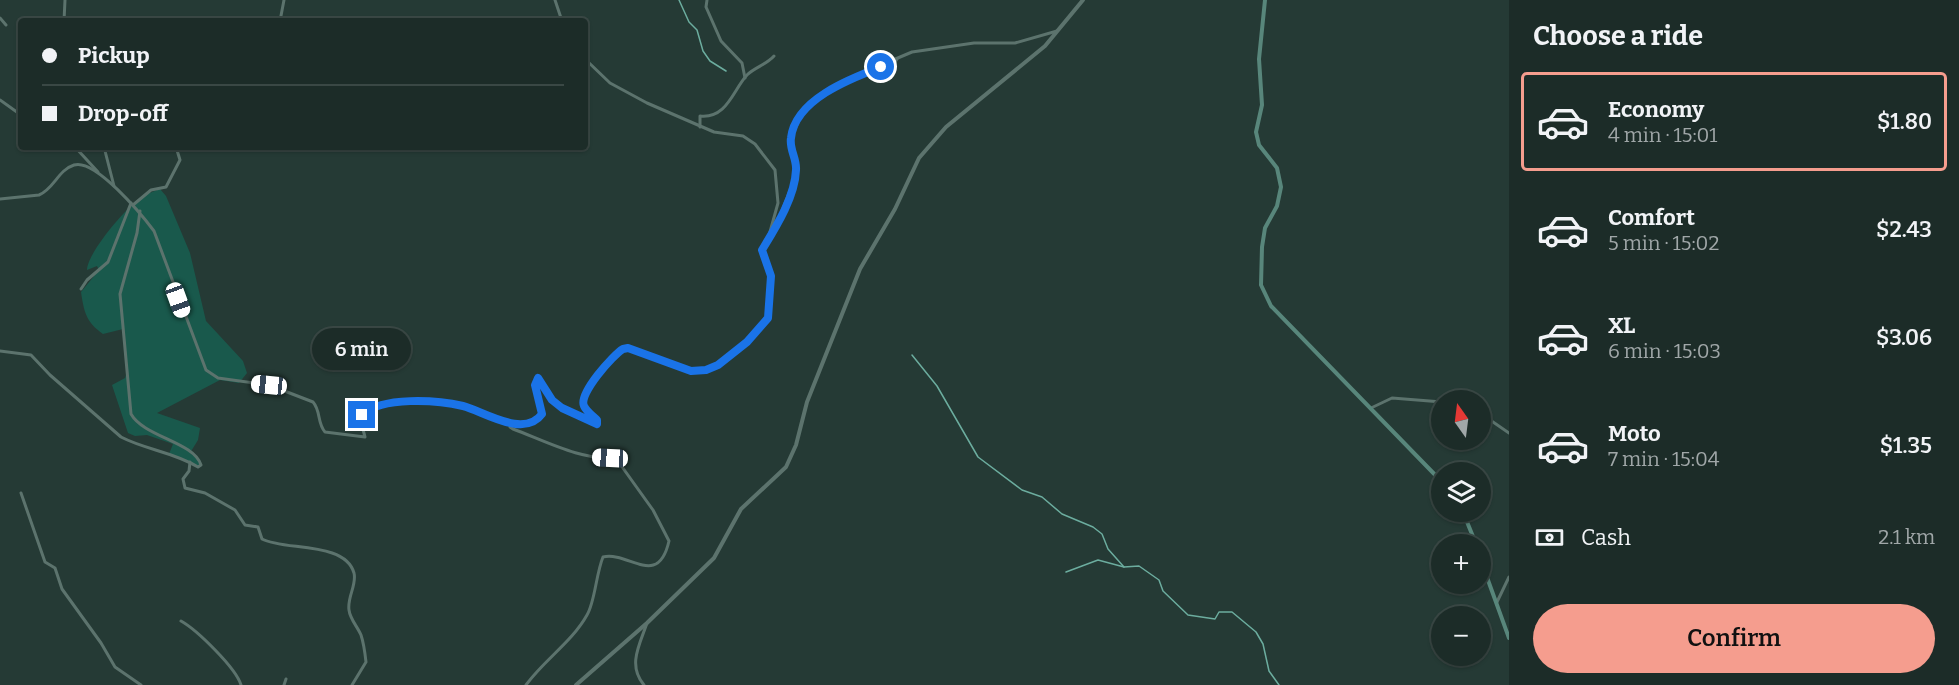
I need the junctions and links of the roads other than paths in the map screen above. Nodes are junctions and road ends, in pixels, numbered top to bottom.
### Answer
1 (64, 0) edge
2 (284, 0) edge
3 (555, 0) edge
4 (707, 0) edge
5 (1083, 0) edge
6 (1265, 0) edge
7 (0, 18) edge
8 (64, 18) edge
9 (281, 18) edge
10 (561, 18) edge
11 (6, 25) dead end
12 (1058, 31) junction
13 (774, 56) dead end
14 (898, 57) junction
15 (588, 63) edge
16 (890, 70) dead end
17 (745, 78) junction
18 (0, 100) edge
19 (18, 113) edge
20 (700, 127) junction
21 (78, 150) edge
22 (105, 150) edge
23 (177, 150) edge
24 (101, 176) junction
25 (115, 188) junction
26 (0, 199) edge
27 (132, 204) junction
28 (140, 211) junction
29 (766, 243) junction
30 (81, 289) dead end
31 (0, 351) edge
32 (1431, 401) edge
33 (1371, 408) junction
34 (1491, 421) edge
35 (511, 422) junction
36 (1509, 433) edge
37 (190, 462) junction
38 (1431, 471) edge
39 (21, 493) dead end
40 (1509, 577) edge
41 (1491, 587) edge
42 (1497, 603) junction
43 (181, 621) dead end
44 (647, 623) junction
45 (1509, 638) edge
46 (286, 679) dead end
47 (141, 685) edge
48 (241, 685) edge
49 (284, 685) edge
50 (352, 685) edge
51 (525, 685) edge
52 (576, 685) edge
53 (644, 685) edge

1 - 8 street
2 - 9 street
3 - 10 street
4 - 17 street
5 - 12 street
6 - 33 main road
7 - 11 street
12 - 14 street
12 - 44 street
13 - 17 street
14 - 16 street
14 - 29 street
15 - 20 street
17 - 20 street
18 - 19 street
20 - 29 street
21 - 24 street
22 - 25 street
23 - 27 street
24 - 25 street
24 - 26 street
25 - 27 street
27 - 28 street
27 - 30 street
28 - 35 street
28 - 37 street
29 - 35 street
31 - 37 street
32 - 33 street
33 - 38 main road
34 - 36 street
35 - 51 street
37 - 50 street
39 - 47 street
40 - 42 street
41 - 42 main road
42 - 45 main road
43 - 48 street
44 - 52 street
44 - 53 street
46 - 49 street

